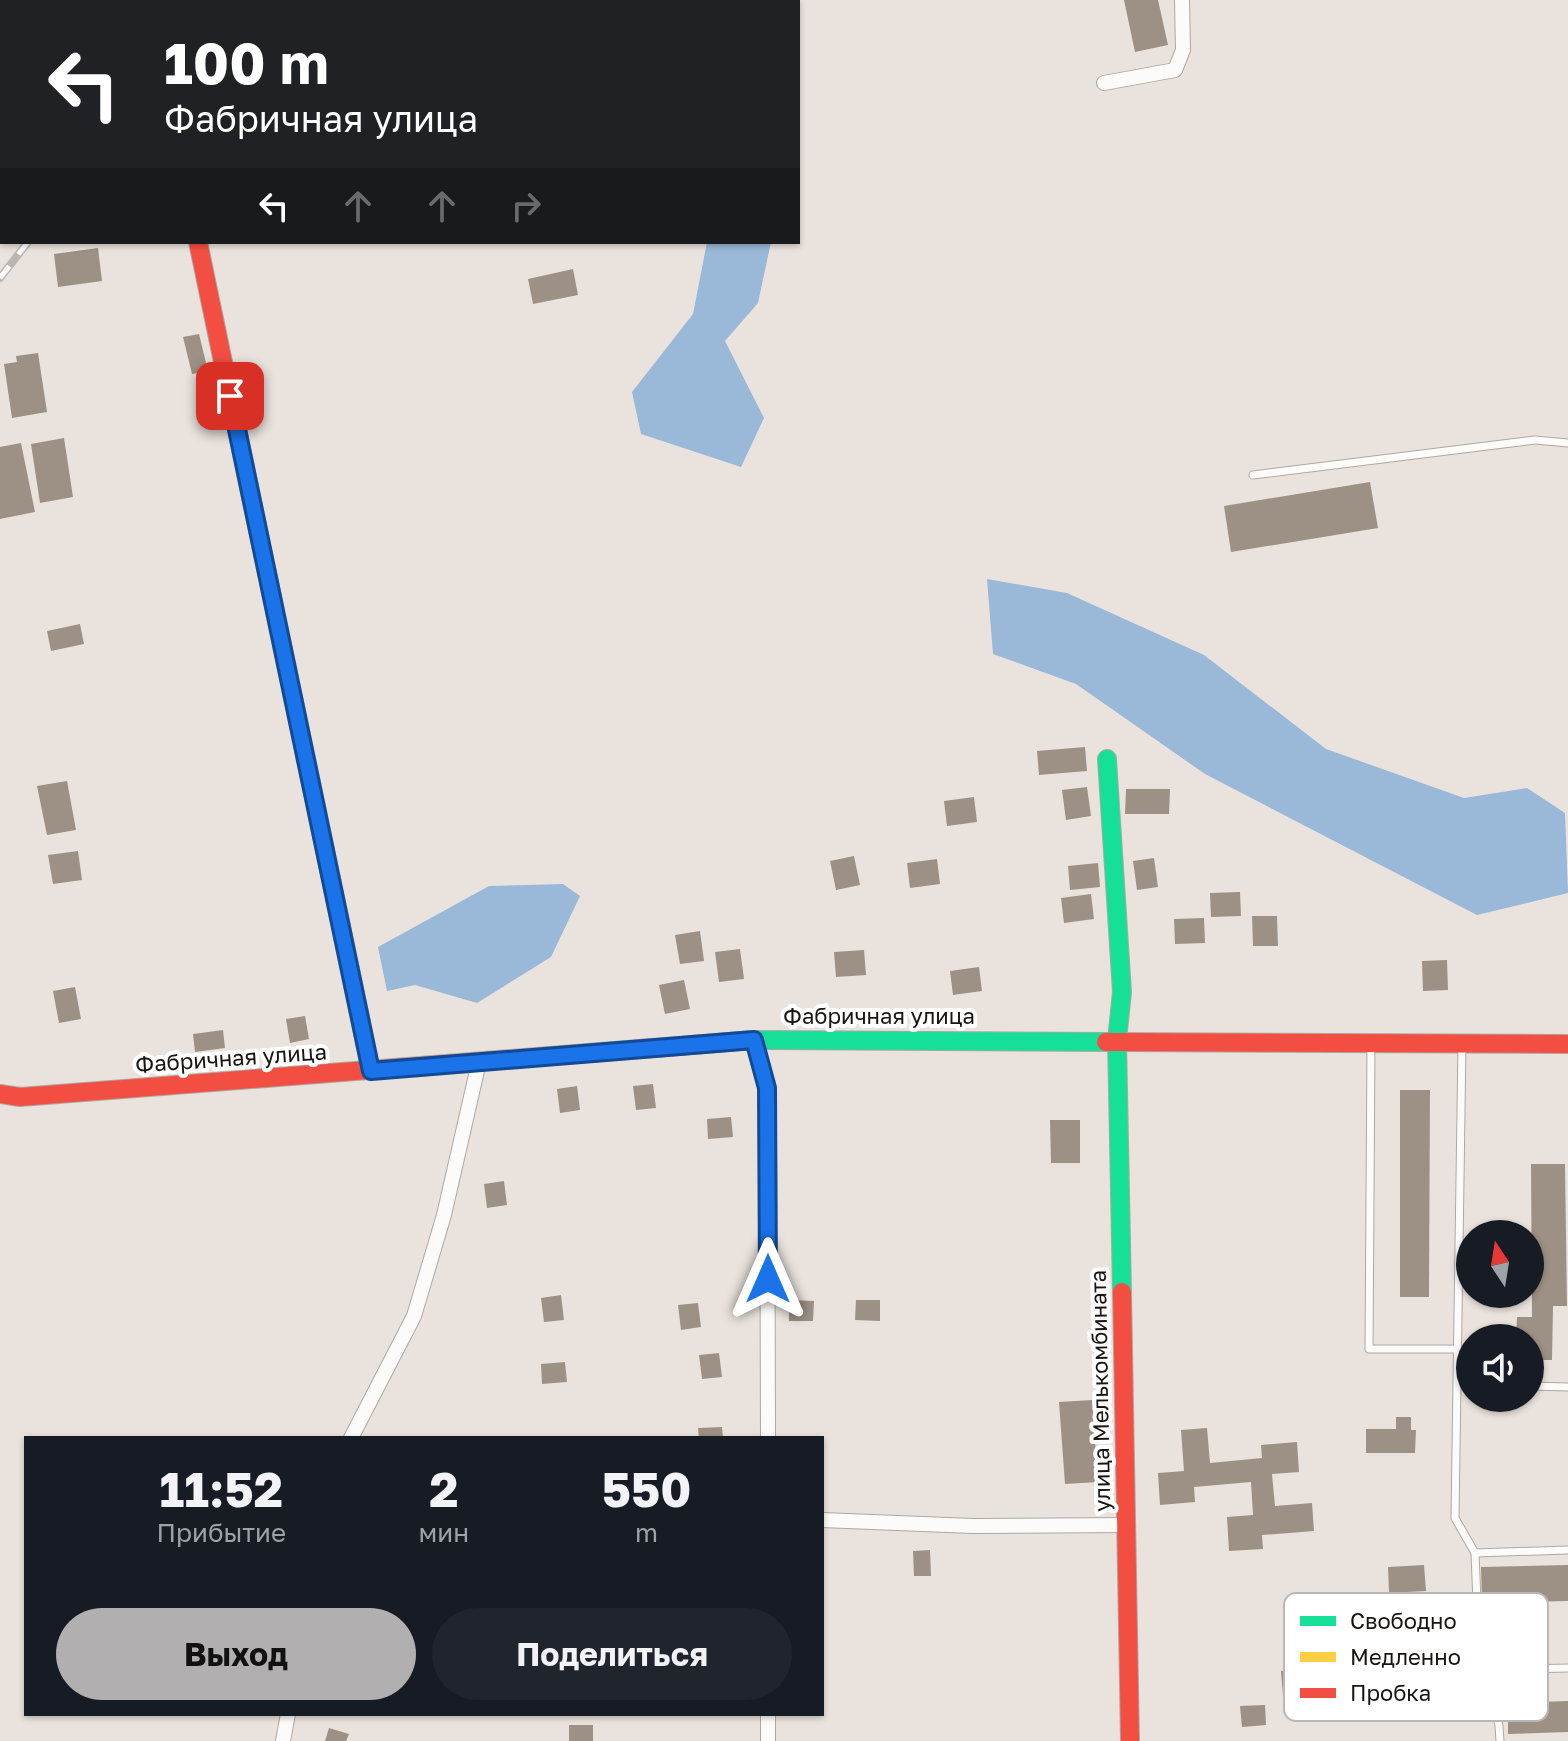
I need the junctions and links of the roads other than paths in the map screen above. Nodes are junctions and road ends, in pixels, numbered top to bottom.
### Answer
1 (1182, 0) edge
2 (1104, 83) dead end
3 (198, 244) edge
4 (1568, 443) edge
5 (1253, 475) dead end
6 (1107, 759) dead end
7 (754, 1040) junction
8 (1117, 1040) junction
9 (1371, 1042) junction
10 (1462, 1042) junction
11 (1568, 1044) edge
12 (479, 1062) junction
13 (371, 1071) junction
14 (0, 1094) edge
15 (1459, 1324) edge
16 (1456, 1349) edge
17 (1544, 1386) edge
18 (1568, 1387) edge
19 (1457, 1412) edge
20 (352, 1436) edge
21 (768, 1436) edge
22 (824, 1520) edge
23 (1126, 1525) junction
24 (1568, 1550) edge
25 (1475, 1553) junction
26 (1477, 1593) edge
27 (1548, 1668) edge
28 (1568, 1668) edge
29 (288, 1716) edge
30 (768, 1716) edge
31 (1498, 1721) edge
32 (283, 1741) edge
33 (768, 1741) edge
34 (1130, 1741) edge
35 (1500, 1741) edge

1 - 2 street
3 - 13 street
4 - 5 lane
6 - 8 street, улица Мелькомбината
7 - 8 street, Фабричная улица
7 - 12 street, Фабричная улица
7 - 21 street
8 - 9 street, Фабричная улица
8 - 23 street, улица Мелькомбината
9 - 10 street, Фабричная улица
9 - 16 lane
10 - 11 street, Фабричная улица
10 - 15 lane
12 - 13 street, Фабричная улица
12 - 20 street
13 - 14 street, Фабричная улица
17 - 18 lane
19 - 25 lane
22 - 23 street
23 - 34 street, улица Мелькомбината
24 - 25 lane
25 - 26 lane
27 - 28 lane
29 - 32 street
30 - 33 street
31 - 35 lane

